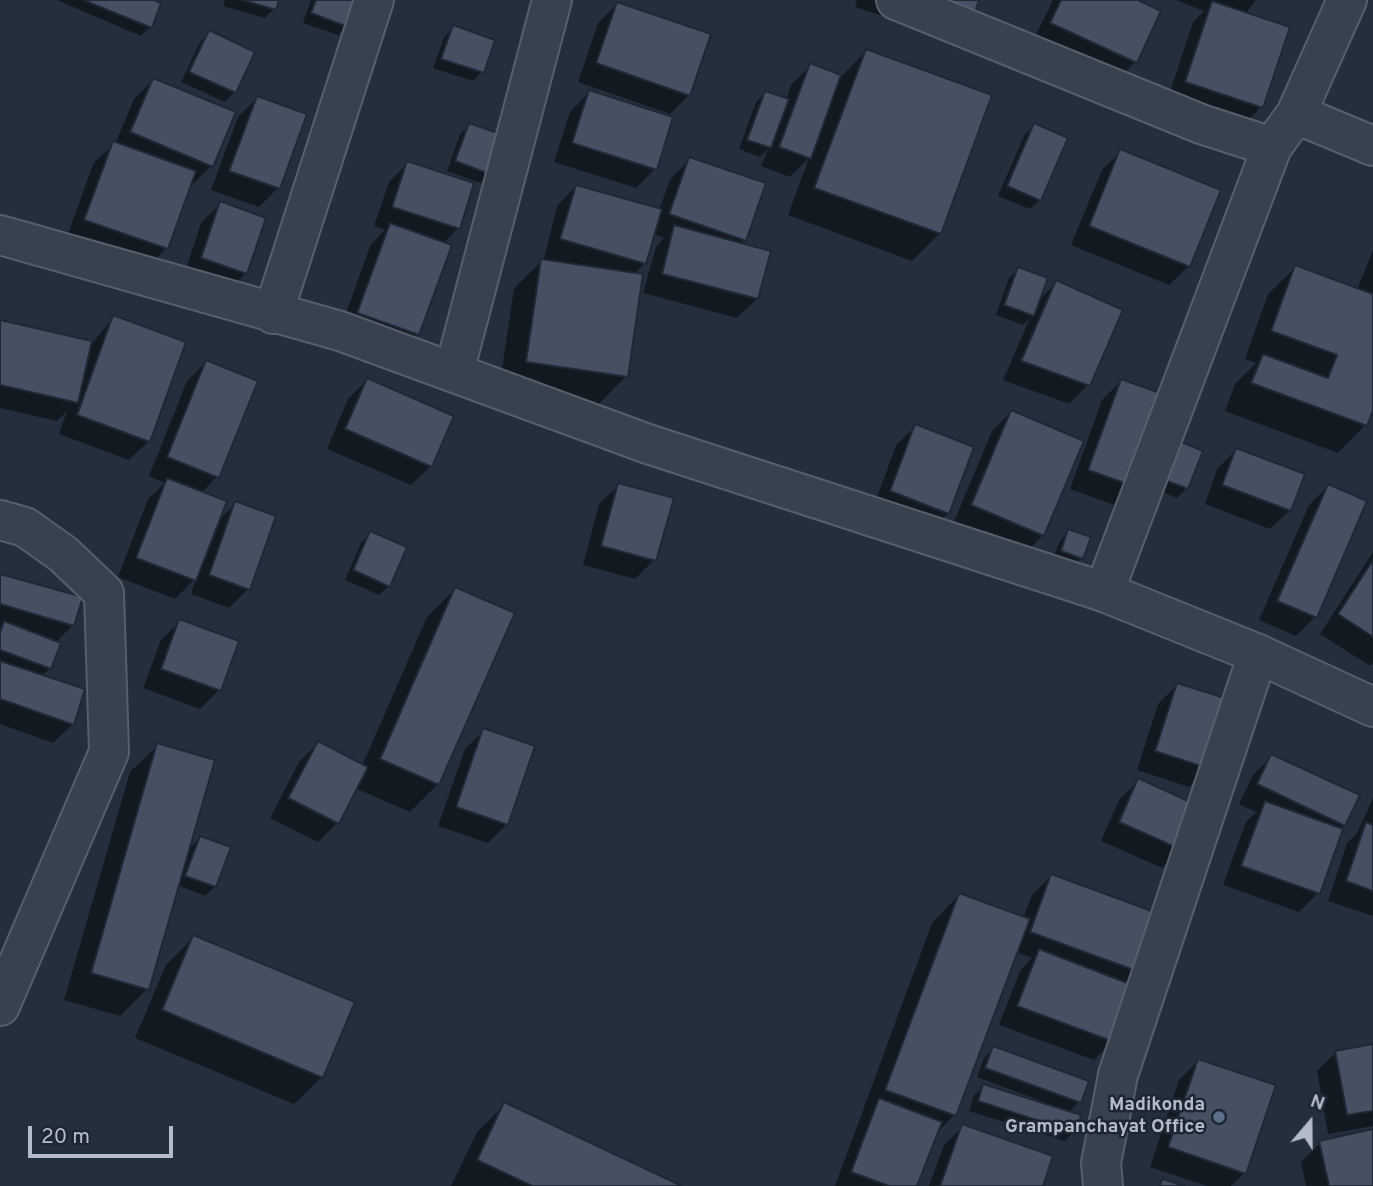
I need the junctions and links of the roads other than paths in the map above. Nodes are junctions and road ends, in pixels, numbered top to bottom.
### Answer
1 (374, 0) edge
2 (552, 0) edge
3 (896, 0) edge
4 (1347, 0) edge
5 (1296, 114) junction
6 (1272, 146) junction
7 (1373, 146) edge
8 (0, 235) edge
9 (273, 314) junction
10 (454, 372) junction
11 (0, 520) edge
12 (1104, 592) junction
13 (1258, 654) junction
14 (1373, 707) edge
15 (0, 1006) edge
16 (1103, 1186) edge

1 - 9 street
2 - 10 street
3 - 6 street
4 - 5 street
5 - 6 street
5 - 7 street
6 - 12 street
8 - 9 street
9 - 10 street
10 - 12 street
11 - 15 street
12 - 13 street
13 - 14 street
13 - 16 street

